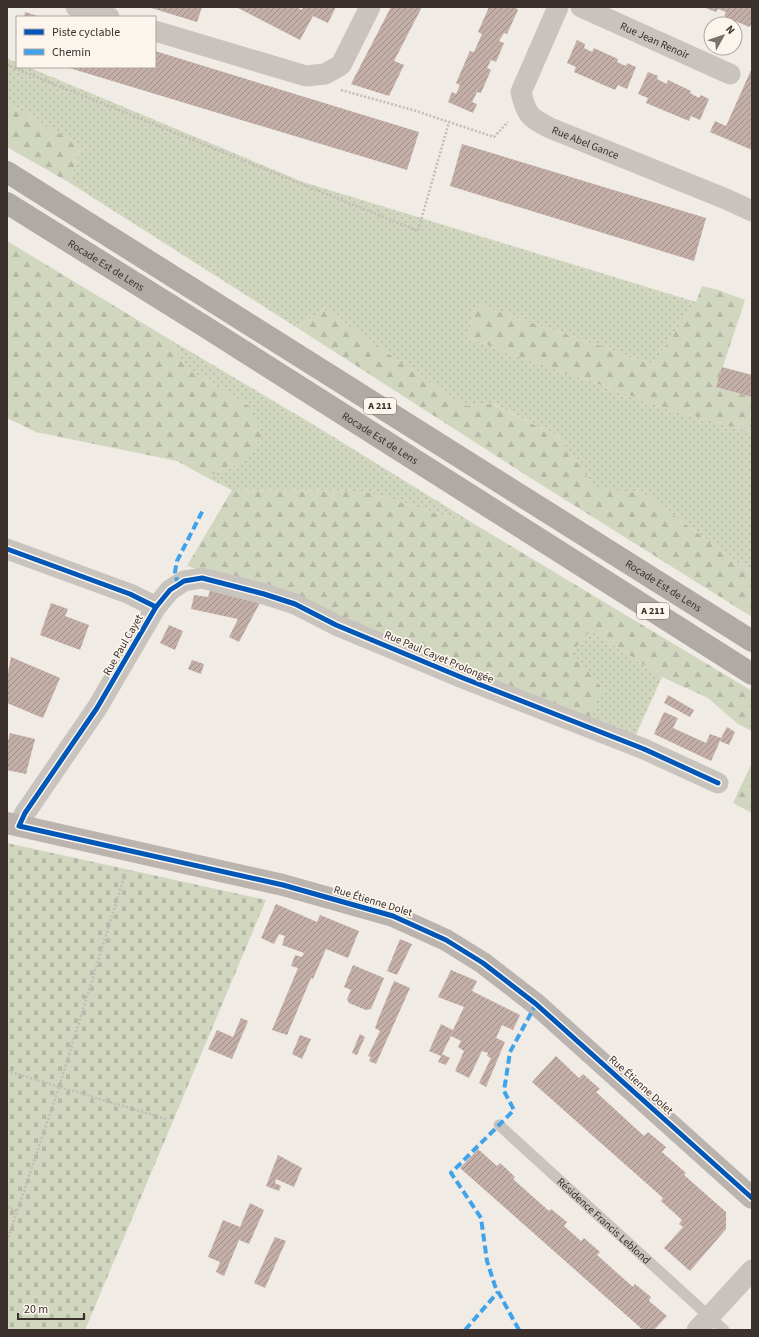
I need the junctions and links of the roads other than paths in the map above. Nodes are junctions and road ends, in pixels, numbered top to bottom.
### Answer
1 (76, 7) edge
2 (370, 7) edge
3 (558, 7) edge
4 (581, 7) edge
5 (106, 16) edge
6 (156, 31) edge
7 (730, 74) dead end
8 (7, 172) edge
9 (7, 203) edge
10 (752, 211) edge
11 (7, 549) edge
12 (156, 607) junction
13 (752, 641) edge
14 (752, 674) edge
15 (718, 783) dead end
16 (13, 825) edge
17 (499, 1125) dead end
18 (752, 1198) edge
19 (752, 1270) edge
20 (710, 1326) edge

1 - 5 street
2 - 6 street
3 - 10 street, Rue Abel Gance
4 - 7 street, Rue Jean Renoir
8 - 13 highway, Rocade Est de Lens / A 211
9 - 14 highway, Rocade Est de Lens / A 211
11 - 12 street, Rue Paul Cayet
12 - 15 street, Rue Paul Cayet Prolongée
12 - 16 street, Rue Paul Cayet
16 - 18 street, Rue Étienne Dolet
17 - 20 lane, Résidence Francis Leblond
19 - 20 street

